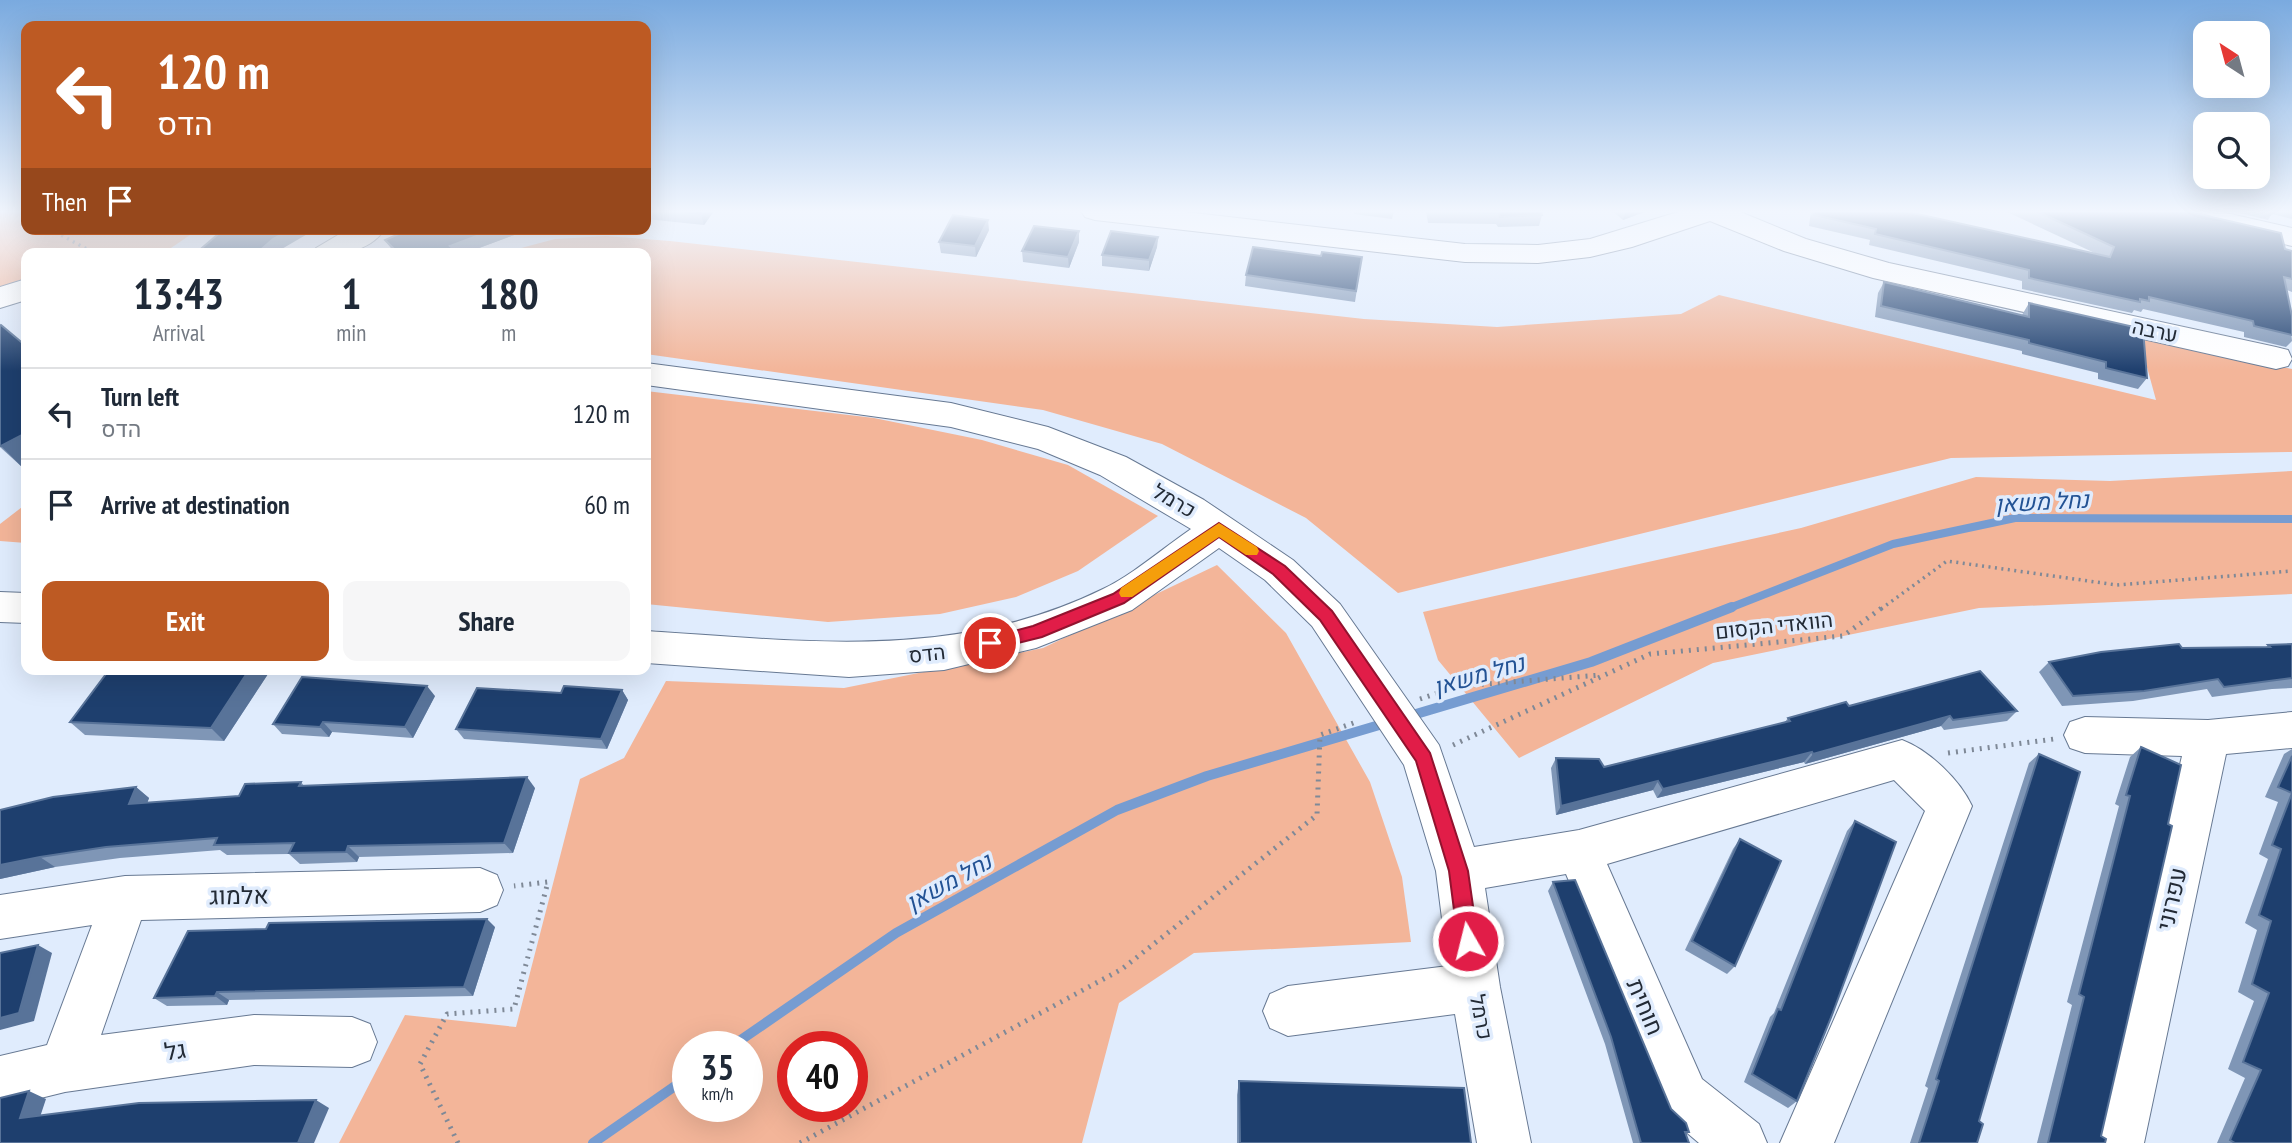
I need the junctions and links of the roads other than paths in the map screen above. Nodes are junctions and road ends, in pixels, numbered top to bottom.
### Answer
1 (1861, 264) edge
2 (21, 291) edge
3 (0, 298) edge
4 (2277, 358) dead end
5 (651, 375) edge
6 (1219, 529) junction
7 (0, 607) edge
8 (21, 608) edge
9 (651, 648) edge
10 (2292, 730) edge
11 (2085, 735) road end
12 (2208, 738) junction
13 (1579, 851) junction
14 (1459, 871) junction
15 (480, 890) road end
16 (125, 898) junction
17 (0, 917) edge
18 (1475, 987) junction
19 (1288, 1011) dead end
20 (352, 1042) dead end
21 (65, 1066) junction
22 (0, 1082) edge
23 (1504, 1143) edge
24 (1740, 1143) edge
25 (1807, 1143) edge
26 (2118, 1143) edge

1 - 4 street, ערבה
2 - 3 street
5 - 6 street, כרמל
6 - 9 street, הדס
6 - 14 street, כרמל
7 - 8 street
10 - 12 street
11 - 12 street
12 - 26 street, עפרוני
13 - 14 street
13 - 24 street, חוחית
13 - 25 street
14 - 18 street, כרמל
15 - 16 street, אלמוג
16 - 17 street, אלמוג
16 - 21 street
18 - 19 street
18 - 23 street, כרמל
20 - 21 street, גל
21 - 22 street, גל

